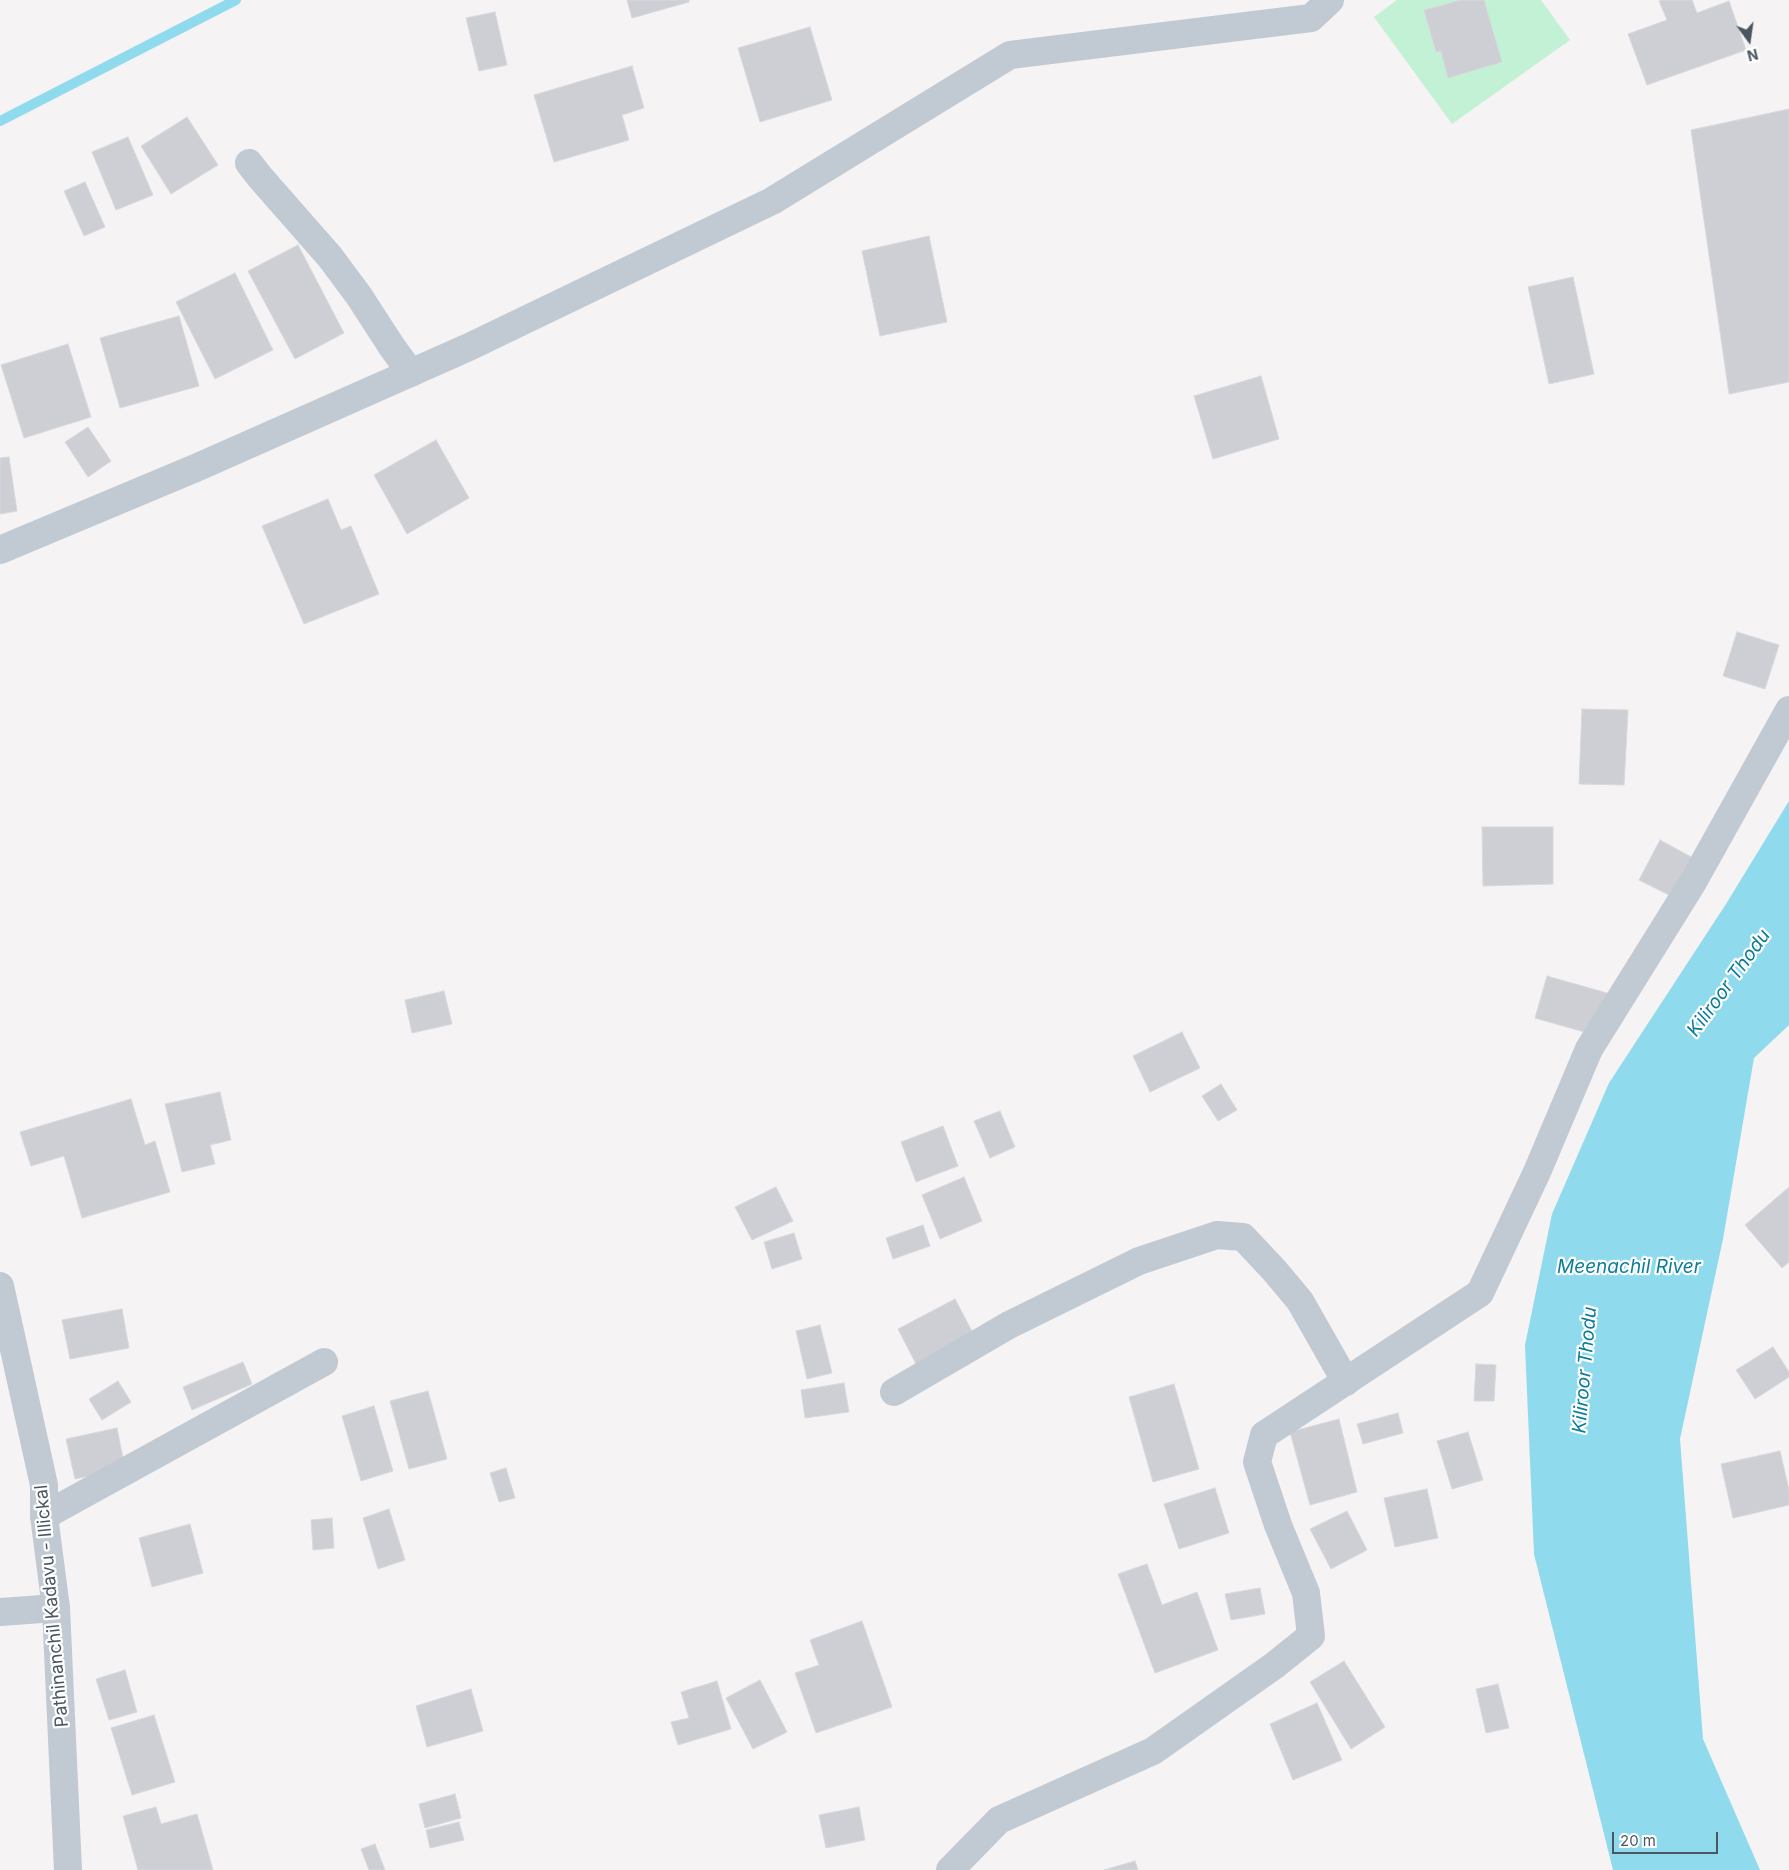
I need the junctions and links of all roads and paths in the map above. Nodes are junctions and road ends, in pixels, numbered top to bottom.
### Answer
1 (1330, 0) edge
2 (249, 162) dead end
3 (411, 372) junction
4 (0, 550) edge
5 (1789, 710) edge
6 (0, 1286) edge
7 (324, 1362) dead end
8 (1346, 1382) junction
9 (894, 1392) dead end
10 (44, 1516) junction
11 (56, 1608) junction
12 (0, 1612) edge
13 (68, 1870) edge
14 (950, 1870) edge

1 - 3 street
2 - 3 street
3 - 4 street
5 - 8 street
6 - 10 street, Pathinanchil Kadavu - Illickal
7 - 10 street
8 - 9 street
8 - 14 street
10 - 11 street, Pathinanchil Kadavu - Illickal
11 - 12 street
11 - 13 street, Pathinanchil Kadavu - Illickal

